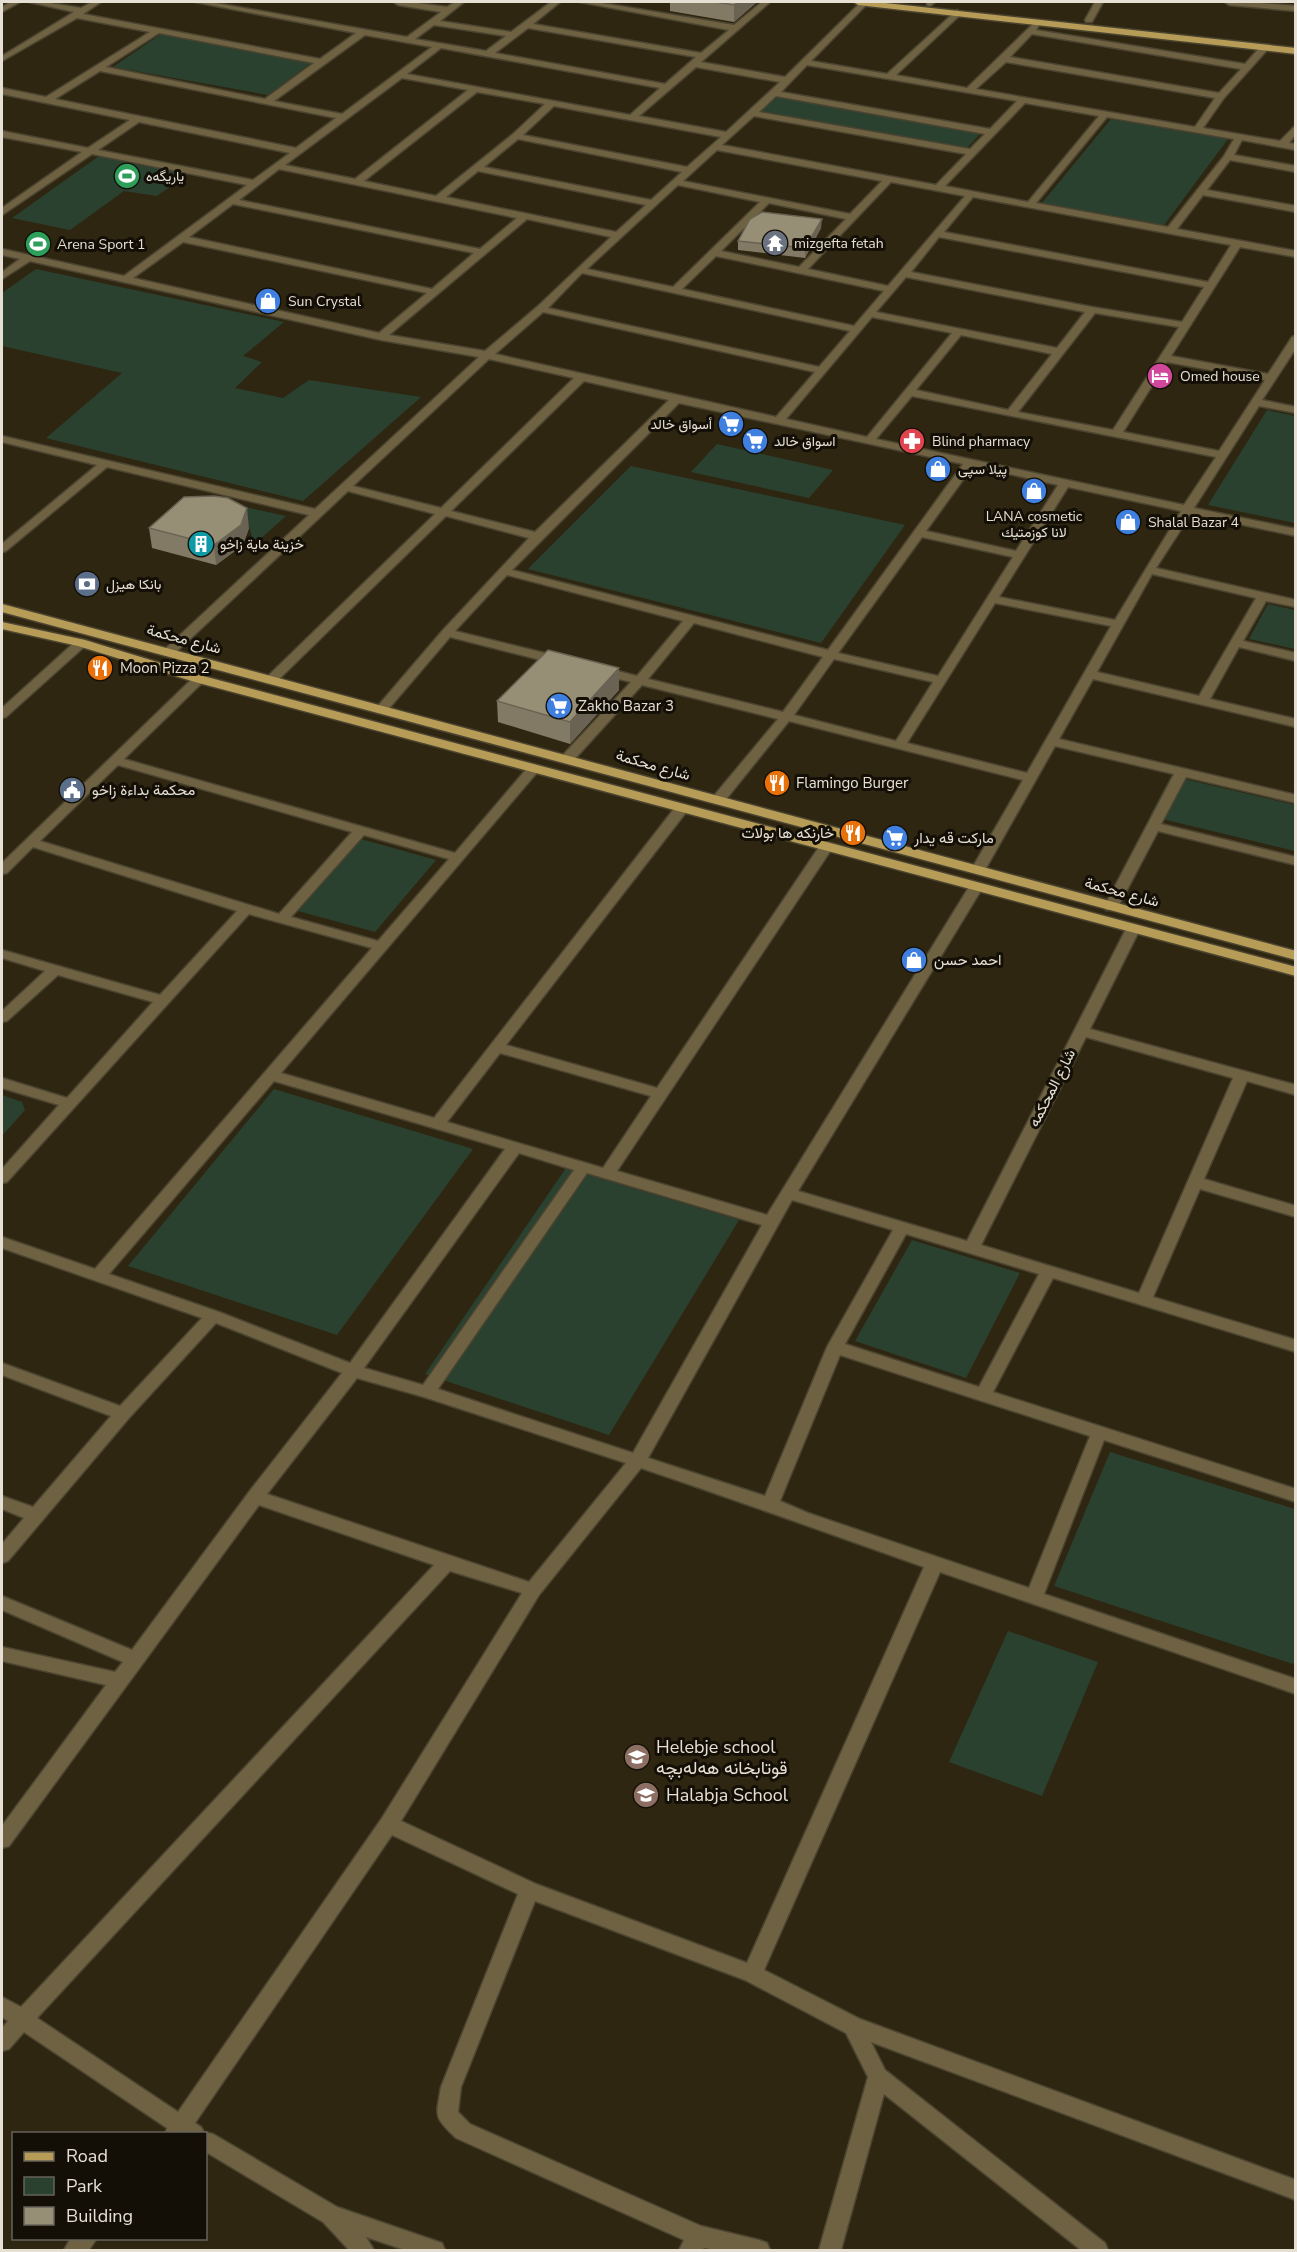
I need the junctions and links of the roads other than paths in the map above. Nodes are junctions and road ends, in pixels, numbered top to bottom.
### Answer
1 (16, 2) edge
2 (33, 2) edge
3 (97, 2) edge
4 (199, 2) edge
5 (250, 2) edge
6 (398, 2) edge
7 (460, 2) edge
8 (556, 2) edge
9 (584, 2) edge
10 (766, 2) edge
11 (862, 2) edge
12 (919, 2) edge
13 (931, 2) edge
14 (1099, 2) edge
15 (1229, 2) edge
16 (239, 9) junction
17 (1296, 9) edge
18 (2, 10) edge
19 (447, 10) junction
20 (79, 13) junction
21 (957, 13) junction
22 (1089, 20) junction
23 (432, 22) junction
24 (1038, 22) junction
25 (526, 25) junction
26 (1124, 27) junction
27 (734, 28) junction
28 (158, 30) junction
29 (1029, 31) junction
30 (363, 32) junction
31 (513, 35) junction
32 (408, 40) junction
33 (1296, 44) edge
34 (439, 46) junction
35 (1265, 47) junction
36 (1296, 51) edge
37 (487, 55) junction
38 (703, 57) junction
39 (2, 59) edge
40 (1004, 59) junction
41 (321, 62) junction
42 (804, 62) junction
43 (695, 64) junction
44 (1245, 67) junction
45 (99, 68) junction
46 (400, 75) junction
47 (889, 76) junction
48 (786, 80) junction
49 (668, 87) junction
50 (475, 89) junction
51 (970, 90) junction
52 (2, 91) edge
53 (774, 93) junction
54 (1221, 96) junction
55 (48, 100) junction
56 (1023, 100) junction
57 (266, 102) junction
58 (552, 103) junction
59 (752, 113) junction
60 (1105, 114) junction
61 (342, 117) junction
62 (138, 118) junction
63 (631, 118) junction
64 (1296, 128) edge
65 (1197, 131) junction
66 (990, 132) junction
67 (2, 134) edge
68 (726, 135) junction
69 (516, 136) junction
70 (1239, 138) junction
71 (1282, 145) junction
72 (716, 147) junction
73 (1296, 147) edge
74 (89, 151) junction
75 (296, 151) junction
76 (971, 152) junction
77 (1228, 157) junction
78 (276, 166) junction
79 (477, 168) junction
80 (1296, 169) edge
81 (688, 170) junction
82 (889, 179) junction
83 (357, 182) junction
84 (676, 182) junction
85 (254, 183) junction
86 (938, 188) junction
87 (1203, 192) junction
88 (971, 194) junction
89 (438, 199) junction
90 (767, 200) junction
91 (230, 201) junction
92 (652, 203) junction
93 (1030, 205) junction
94 (1296, 209) edge
95 (2, 212) edge
96 (525, 216) junction
97 (851, 217) junction
98 (1170, 231) junction
99 (937, 234) junction
100 (618, 235) junction
101 (180, 238) junction
102 (1237, 243) junction
103 (2, 252) edge
104 (482, 252) junction
105 (712, 252) junction
106 (1296, 254) edge
107 (27, 258) junction
108 (580, 270) junction
109 (801, 271) junction
110 (903, 273) junction
111 (2, 276) edge
112 (125, 280) junction
113 (1210, 285) junction
114 (676, 289) junction
115 (890, 289) junction
116 (434, 292) junction
117 (541, 309) junction
118 (1092, 310) junction
119 (870, 314) junction
120 (1185, 325) junction
121 (856, 329) junction
122 (959, 332) junction
123 (381, 337) junction
124 (1296, 339) edge
125 (1059, 352) junction
126 (487, 355) junction
127 (1164, 358) junction
128 (821, 370) junction
129 (582, 377) junction
130 (1270, 378) junction
131 (909, 392) junction
132 (676, 399) junction
133 (1255, 402) junction
134 (1296, 410) edge
135 (1011, 414) junction
136 (778, 421) junction
137 (1116, 435) junction
138 (2, 439) edge
139 (869, 441) junction
140 (1224, 455) junction
141 (970, 462) junction
142 (104, 464) junction
143 (1065, 483) junction
144 (345, 487) junction
145 (1188, 509) junction
146 (317, 513) junction
147 (444, 513) junction
148 (918, 533) junction
149 (1296, 533) edge
150 (537, 536) junction
151 (2, 549) edge
152 (1019, 555) junction
153 (1149, 570) junction
154 (504, 571) junction
155 (1263, 596) junction
156 (991, 599) junction
157 (1296, 604) edge
158 (2, 608) edge
159 (691, 619) junction
160 (1117, 624) junction
161 (2, 626) edge
162 (447, 633) junction
163 (81, 643) junction
164 (1236, 643) junction
165 (169, 652) junction
166 (831, 655) junction
167 (1296, 657) edge
168 (572, 663) edge
169 (594, 669) edge
170 (1089, 674) junction
171 (200, 679) junction
172 (271, 680) junction
173 (640, 680) junction
174 (941, 680) junction
175 (21, 696) junction
176 (2, 700) edge
177 (1202, 701) junction
178 (381, 710) junction
179 (2, 714) edge
180 (786, 717) junction
181 (1296, 723) edge
182 (1052, 741) junction
183 (900, 745) junction
184 (567, 759) junction
185 (114, 760) junction
186 (534, 769) junction
187 (1182, 772) junction
188 (1031, 778) junction
189 (1296, 799) edge
190 (718, 800) junction
191 (681, 808) junction
192 (1155, 826) junction
193 (360, 831) junction
194 (30, 842) junction
195 (826, 847) junction
196 (456, 857) junction
197 (1296, 861) edge
198 (2, 870) edge
199 (978, 870) junction
200 (976, 887) junction
201 (1111, 907) junction
202 (246, 909) junction
203 (282, 919) junction
204 (1133, 930) junction
205 (1249, 943) junction
206 (380, 946) junction
207 (2, 954) edge
208 (1296, 956) edge
209 (1243, 957) junction
210 (55, 970) junction
211 (1294, 972) edge
212 (161, 1000) junction
213 (2, 1018) edge
214 (1081, 1031) junction
215 (496, 1047) junction
216 (270, 1075) junction
217 (1242, 1075) junction
218 (2, 1083) edge
219 (1296, 1090) edge
220 (660, 1094) junction
221 (68, 1103) junction
222 (437, 1124) junction
223 (515, 1147) junction
224 (584, 1167) junction
225 (607, 1174) junction
226 (2, 1178) edge
227 (1195, 1182) junction
228 (788, 1193) junction
229 (1296, 1212) edge
230 (771, 1222) junction
231 (902, 1227) junction
232 (2, 1242) edge
233 (972, 1247) junction
234 (1049, 1271) junction
235 (98, 1276) junction
236 (1144, 1300) junction
237 (213, 1316) junction
238 (1296, 1346) edge
239 (835, 1347) junction
240 (2, 1369) edge
241 (352, 1371) junction
242 (427, 1392) junction
243 (983, 1395) junction
244 (123, 1414) junction
245 (1100, 1433) junction
246 (638, 1461) junction
247 (1296, 1496) edge
248 (255, 1497) junction
249 (2, 1502) edge
250 (770, 1504) junction
251 (35, 1515) junction
252 (2, 1556) edge
253 (447, 1563) junction
254 (935, 1563) junction
255 (533, 1590) junction
256 (1034, 1597) junction
257 (2, 1603) edge
258 (2, 1654) edge
259 (134, 1659) junction
260 (120, 1681) junction
261 (1296, 1687) edge
262 (9, 1821) edge
263 (389, 1824) junction
264 (2, 1840) edge
265 (529, 1890) junction
266 (752, 1974) junction
267 (2, 2006) edge
268 (23, 2020) junction
269 (853, 2026) junction
270 (2, 2042) edge
271 (878, 2077) junction
272 (184, 2131) edge
273 (207, 2142) edge
274 (1296, 2190) edge
275 (332, 2215) junction
276 (694, 2243) edge
277 (363, 2250) edge
278 (434, 2250) edge
279 (759, 2250) edge
280 (830, 2250) edge
281 (1097, 2250) edge

1 - 18 street
2 - 20 street
3 - 20 street
4 - 16 street
5 - 16 street
6 - 19 street
7 - 19 street
8 - 25 street
9 - 27 street
10 - 27 street
11 - 21 main road
11 - 42 street
12 - 13 main road
13 - 22 main road
14 - 22 street
15 - 17 street
16 - 30 street
19 - 23 street
20 - 28 street
20 - 39 street
21 - 24 main road
21 - 47 street
22 - 26 main road
23 - 31 street
23 - 32 street
24 - 26 main road
24 - 29 street
25 - 31 street
25 - 38 street
26 - 33 main road
26 - 35 main road
27 - 38 street
28 - 41 street
28 - 45 street
29 - 40 street
29 - 44 street
30 - 32 street
30 - 41 street
31 - 37 street
32 - 34 street
34 - 37 street
34 - 46 street
35 - 36 main road
35 - 44 street
37 - 49 street
38 - 43 street
40 - 51 street
40 - 54 street
41 - 57 street
42 - 47 street
42 - 48 street
43 - 48 street
43 - 49 street
44 - 54 street
45 - 55 street
45 - 57 street
46 - 50 street
46 - 61 street
47 - 51 street
48 - 53 street
49 - 63 street
50 - 58 street
50 - 83 street
51 - 56 street
52 - 55 street
53 - 59 street
53 - 66 street
54 - 65 street
55 - 62 street
56 - 60 street
56 - 66 street
57 - 61 street
58 - 63 street
58 - 69 street
59 - 68 street
59 - 76 street
60 - 65 street
60 - 93 street
61 - 75 street
62 - 74 street
62 - 75 street
63 - 68 street
64 - 71 street
65 - 70 street
66 - 76 street
67 - 74 street
68 - 72 street
69 - 79 street
69 - 81 street
70 - 71 street
70 - 77 street
71 - 73 street
72 - 81 street
72 - 82 street
74 - 85 street
74 - 95 street
75 - 78 street
76 - 86 street
77 - 80 street
77 - 87 street
78 - 83 street
78 - 85 street
79 - 89 street
79 - 92 street
81 - 84 street
82 - 86 street
82 - 97 street
83 - 89 street
84 - 90 street
84 - 92 street
85 - 91 street
86 - 88 street
87 - 94 street
87 - 98 street
88 - 93 street
88 - 99 street
89 - 96 street
90 - 97 street
90 - 105 street
91 - 101 street
91 - 104 street
92 - 100 street
93 - 98 street
96 - 100 street
96 - 104 street
97 - 109 street
98 - 102 street
99 - 110 street
99 - 113 street
100 - 108 street
101 - 112 street
101 - 116 street
102 - 106 street
102 - 113 street
103 - 107 street
104 - 116 street
105 - 109 street
105 - 114 street
107 - 111 street
107 - 112 street
108 - 114 street
108 - 117 street
109 - 115 street
110 - 115 street
110 - 118 street
112 - 123 street
113 - 120 street
114 - 121 street
115 - 119 street
116 - 123 street
117 - 126 street
117 - 128 street
118 - 120 street
118 - 125 street
119 - 121 street
119 - 122 street
120 - 127 street
121 - 128 street
122 - 125 street
122 - 131 street
123 - 126 street
124 - 130 street
125 - 135 street
126 - 129 street
126 - 144 street
127 - 130 street
127 - 137 street
128 - 136 street
129 - 132 street
129 - 147 street
130 - 133 street
131 - 135 street
131 - 139 street
132 - 136 street
132 - 150 street
133 - 134 street
133 - 140 street
135 - 137 street
136 - 139 street
137 - 140 street
138 - 142 street
139 - 141 street
140 - 145 street
141 - 143 street
141 - 148 street
142 - 146 street
142 - 151 street
143 - 145 street
143 - 152 street
144 - 146 street
144 - 147 street
145 - 149 street
145 - 153 street
146 - 165 street
147 - 150 street
147 - 172 street
148 - 152 street
148 - 166 street
150 - 154 street
152 - 156 street
153 - 155 street
153 - 160 street
154 - 159 street
154 - 162 street
155 - 157 street
155 - 164 street
156 - 160 street
156 - 174 street
158 - 165 main road, شارع محكمة
159 - 166 street
159 - 173 street
160 - 170 street
161 - 163 main road
162 - 168 street
162 - 178 street
163 - 171 main road
163 - 175 street
164 - 167 street
164 - 177 street
165 - 172 main road, شارع محكمة
166 - 174 street
166 - 180 street
169 - 173 street
170 - 177 street
170 - 182 street
171 - 185 street
171 - 186 main road
172 - 178 main road, شارع محكمة
173 - 180 street
173 - 184 street
174 - 183 street
175 - 176 street
175 - 179 street
177 - 181 street
178 - 184 main road, شارع محكمة
180 - 183 street
180 - 190 street
182 - 187 street
182 - 188 street
183 - 188 street
184 - 190 main road, شارع محكمة
185 - 193 street
185 - 194 street
186 - 191 main road
186 - 196 street
187 - 189 street
187 - 192 street
188 - 199 street
190 - 199 main road, شارع محكمة
191 - 195 main road
191 - 215 street
192 - 197 street
192 - 201 street
193 - 196 street
193 - 203 street
194 - 198 street
194 - 202 street
195 - 200 main road
195 - 220 street
196 - 206 street
199 - 201 main road, شارع محكمة
200 - 204 main road
200 - 228 street
201 - 205 main road, شارع محكمة
202 - 203 street
202 - 212 street
203 - 206 street
204 - 209 main road
204 - 214 street, شارع المحكمه
205 - 208 main road, شارع محكمة
205 - 209 main road
206 - 216 street
207 - 210 street
208 - 211 main road
209 - 211 main road
210 - 212 street
210 - 213 street
212 - 221 street
214 - 217 street
214 - 233 street, شارع المحكمه
215 - 220 street
215 - 222 street
216 - 222 street
216 - 235 street
217 - 219 street
217 - 227 street
218 - 221 street
220 - 225 street
221 - 226 street
222 - 223 street
223 - 224 street
223 - 241 street
224 - 225 street
224 - 242 street
225 - 230 street
227 - 229 street
227 - 236 street
228 - 230 street
228 - 231 street
230 - 246 street
231 - 233 street
231 - 239 street
232 - 235 street
233 - 234 street
234 - 236 street
234 - 243 street
235 - 237 street
236 - 238 street
237 - 241 street
237 - 244 street
239 - 243 street
239 - 250 street
240 - 244 street
241 - 242 street
241 - 248 street
242 - 246 street
243 - 245 street
244 - 251 street
245 - 247 street
245 - 256 street
246 - 250 street
246 - 255 street
248 - 253 street
248 - 259 street
249 - 251 street
250 - 254 street
251 - 252 street
253 - 255 street
253 - 268 street
254 - 256 street
254 - 266 street
255 - 263 street
256 - 261 street
257 - 259 street
258 - 260 street
259 - 260 street
260 - 262 street
262 - 264 street
263 - 265 street
263 - 272 street
265 - 266 street
265 - 276 street
266 - 269 street
267 - 268 street
268 - 270 street
268 - 272 street
269 - 271 street
269 - 274 street
271 - 280 street
271 - 281 street
273 - 275 street
275 - 277 street
275 - 278 street
276 - 279 street

